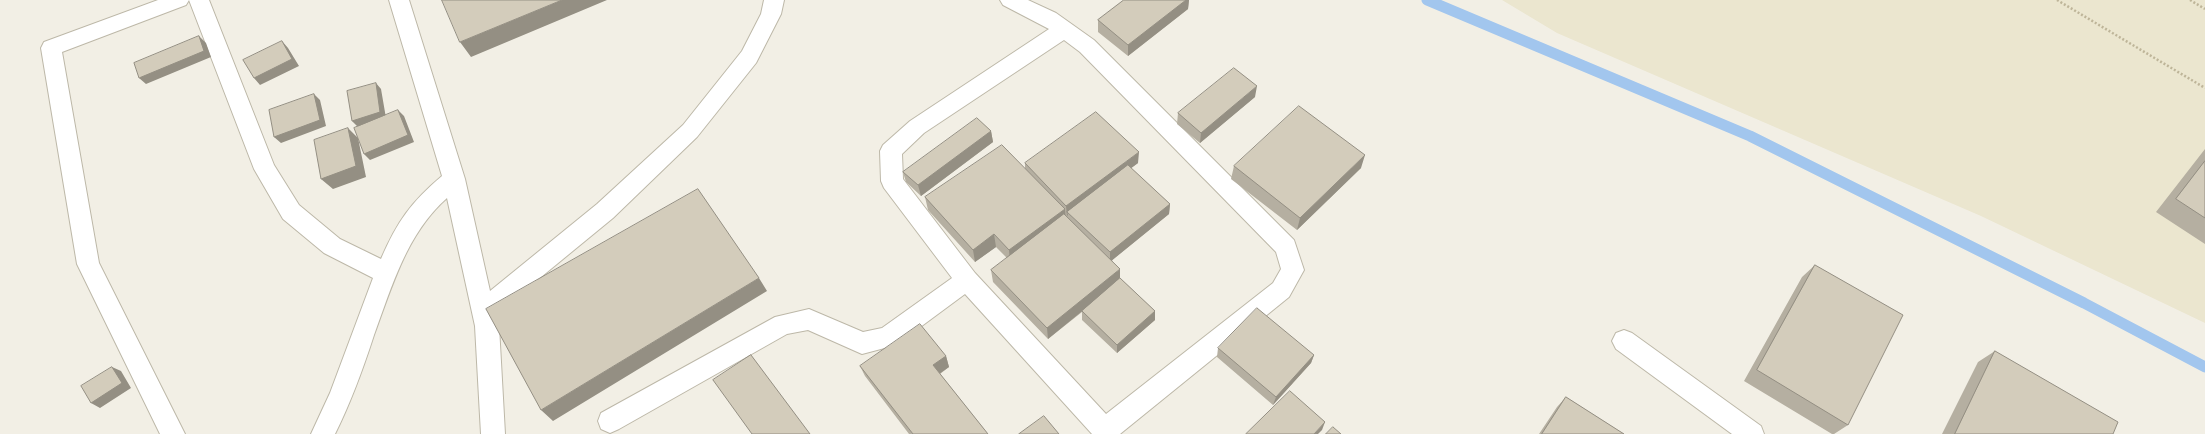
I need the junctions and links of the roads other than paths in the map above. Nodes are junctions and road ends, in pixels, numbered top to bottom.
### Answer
1 (179, 0) edge
2 (199, 0) edge
3 (399, 0) edge
4 (774, 0) edge
5 (1010, 0) edge
6 (1063, 30) junction
7 (454, 179) junction
8 (386, 273) junction
9 (967, 280) junction
10 (484, 310) junction
11 (1624, 341) dead end
12 (610, 421) dead end
13 (1106, 432) edge
14 (173, 434) edge
15 (323, 434) edge
16 (493, 434) edge
17 (1752, 434) edge

1 - 14 street
2 - 8 street
3 - 7 street
4 - 10 street
5 - 6 street
6 - 9 street
6 - 13 street
7 - 8 street
7 - 10 street
8 - 15 street
9 - 12 street
9 - 13 street
10 - 16 street
11 - 17 street

